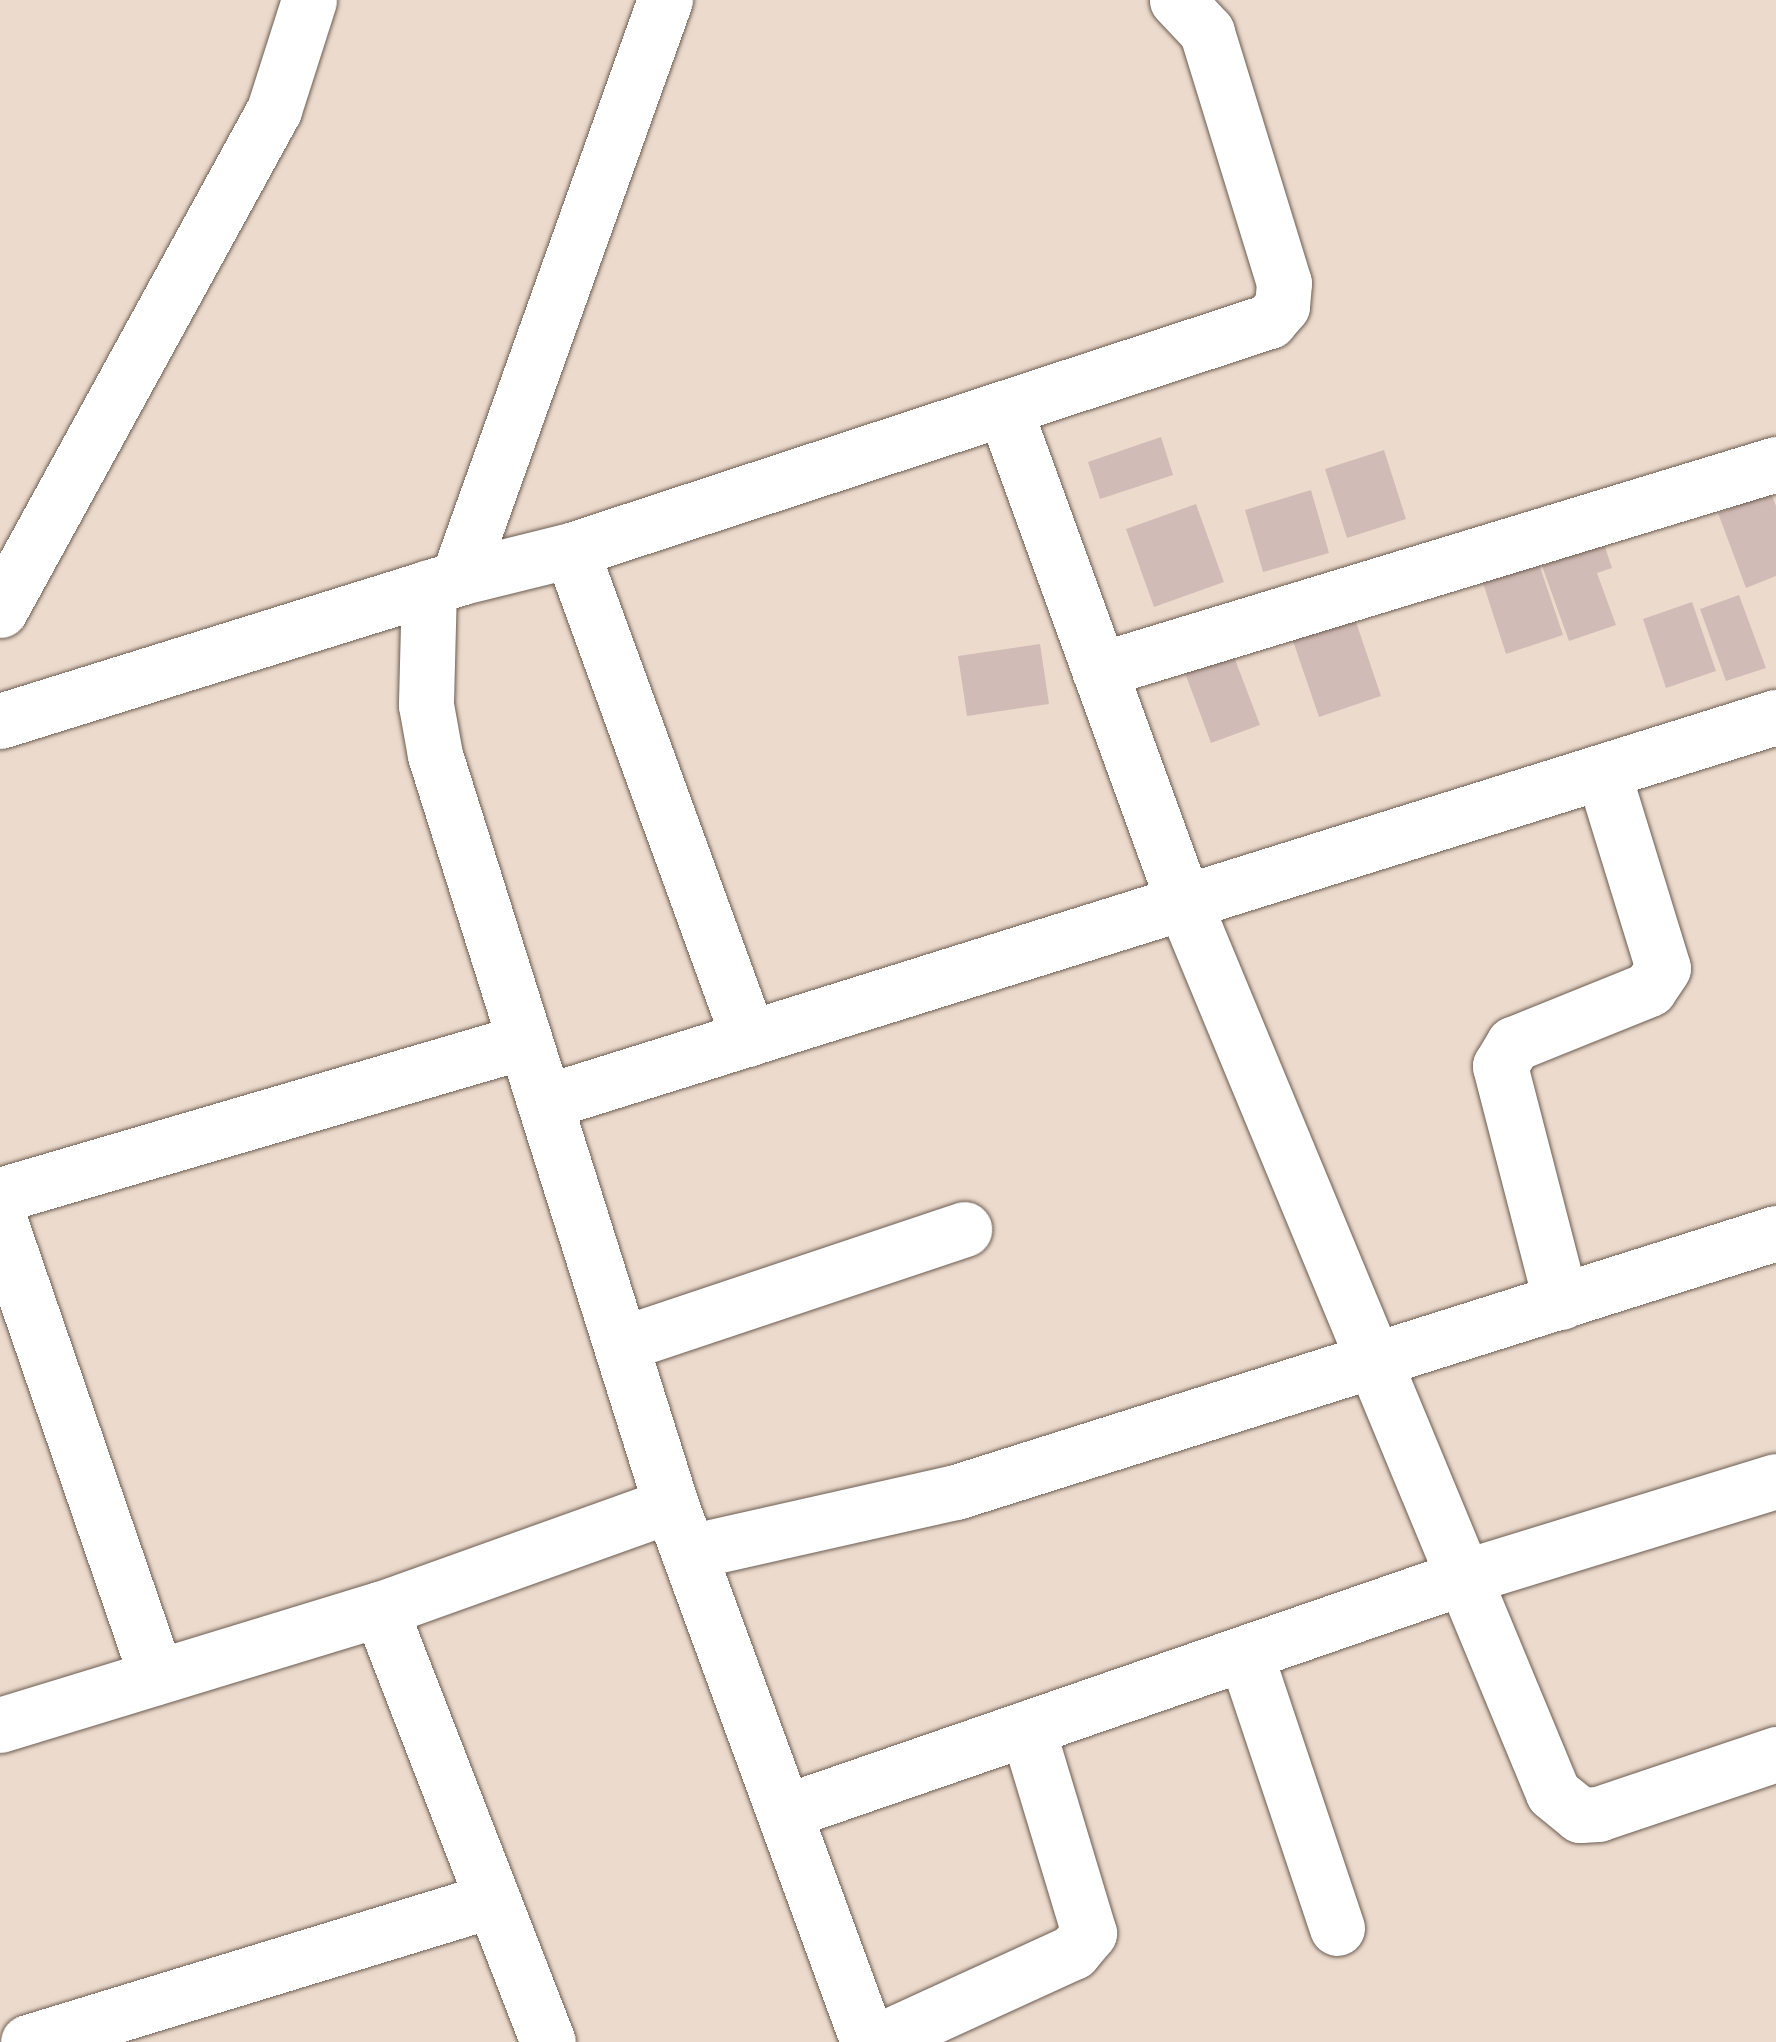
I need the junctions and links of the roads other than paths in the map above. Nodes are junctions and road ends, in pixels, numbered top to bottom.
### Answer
1 (308, 0) edge
2 (665, 0) edge
3 (1177, 0) edge
4 (1004, 408) junction
5 (1776, 464) edge
6 (571, 550) junction
7 (444, 582) junction
8 (0, 610) edge
9 (1100, 670) junction
10 (1776, 717) edge
11 (0, 721) edge
12 (1603, 773) junction
13 (1184, 903) junction
14 (748, 1039) junction
15 (525, 1041) junction
16 (545, 1102) junction
17 (0, 1195) edge
18 (0, 1222) edge
19 (964, 1228) dead end
20 (1776, 1233) edge
21 (1561, 1302) junction
22 (621, 1344) junction
23 (1374, 1362) junction
24 (1776, 1481) edge
25 (680, 1528) junction
26 (1464, 1577) junction
27 (380, 1609) junction
28 (1244, 1653) junction
29 (157, 1678) junction
30 (0, 1726) edge
31 (1027, 1728) junction
32 (1776, 1754) edge
33 (784, 1812) junction
34 (492, 1900) junction
35 (1337, 1928) dead end
36 (28, 2042) edge
37 (548, 2042) edge
38 (868, 2042) edge
39 (876, 2042) edge

1 - 8 street
2 - 7 street
3 - 4 street
4 - 6 street
4 - 9 street
5 - 9 street
6 - 7 street
6 - 14 street
7 - 11 street
7 - 15 street
9 - 13 street
10 - 12 street
12 - 13 street
12 - 21 street
13 - 14 street
13 - 23 street
14 - 16 street
15 - 16 street
15 - 17 street
16 - 22 street
18 - 29 street
19 - 22 street
20 - 21 street
21 - 23 street
22 - 25 street
23 - 25 street
23 - 26 street
24 - 26 street
25 - 27 street
25 - 33 street
26 - 28 street
26 - 32 street
27 - 29 street
27 - 34 street
28 - 31 street
28 - 35 street
29 - 30 street
31 - 33 street
31 - 39 street
33 - 38 street
34 - 36 street
34 - 37 street

